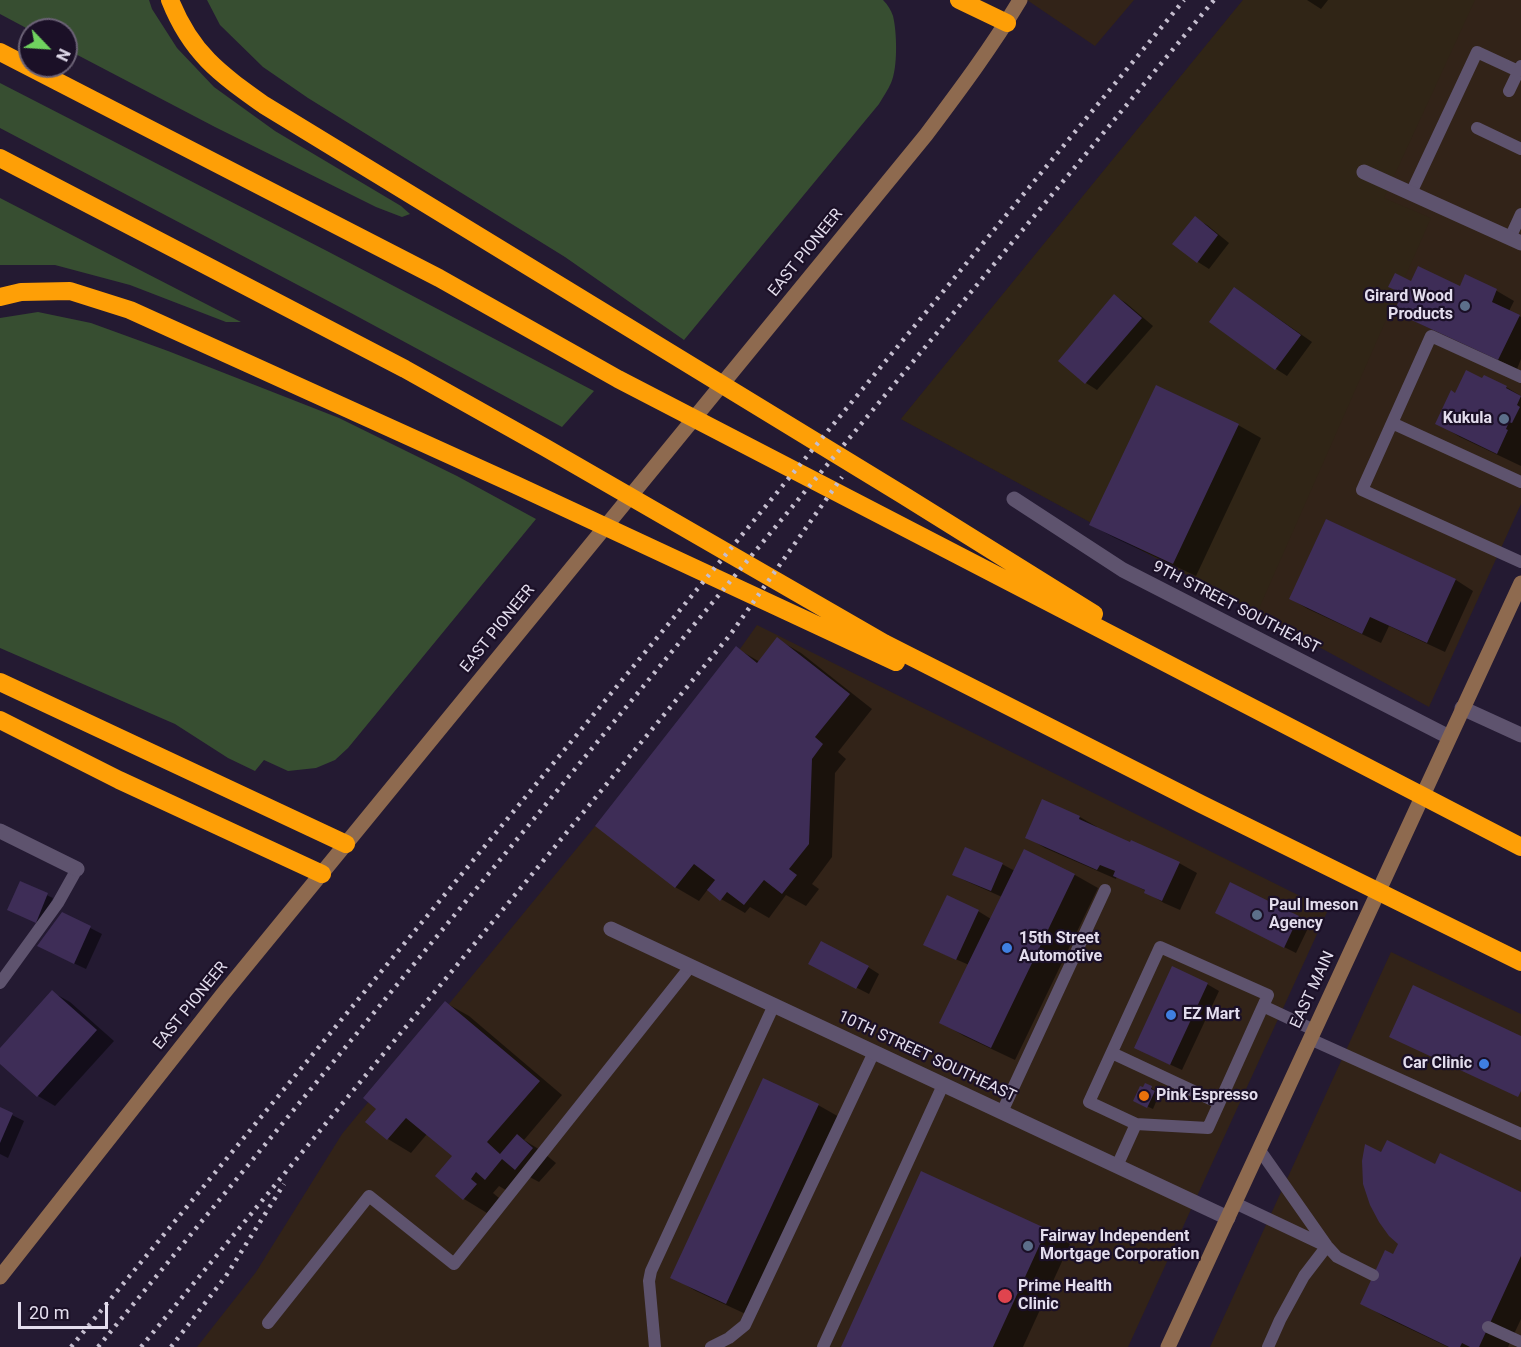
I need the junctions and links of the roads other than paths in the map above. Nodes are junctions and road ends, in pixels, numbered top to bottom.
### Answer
1 (170, 0) edge
2 (959, 0) edge
3 (1020, 0) edge
4 (1006, 23) junction
5 (0, 52) edge
6 (1520, 68) edge
7 (1509, 91) dead end
8 (1477, 128) dead end
9 (1521, 149) edge
10 (0, 158) edge
11 (1364, 172) dead end
12 (1411, 193) junction
13 (1521, 214) edge
14 (1515, 240) edge
15 (0, 297) edge
16 (1521, 377) edge
17 (1392, 423) junction
18 (1521, 482) edge
19 (1014, 499) dead end
20 (1521, 562) edge
21 (1521, 583) edge
22 (1516, 608) edge
23 (0, 682) edge
24 (1207, 685) junction
25 (1462, 708) junction
26 (0, 720) edge
27 (1521, 735) edge
28 (1449, 737) junction
29 (1201, 804) junction
30 (0, 831) edge
31 (346, 844) junction
32 (1521, 847) edge
33 (77, 868) joint
34 (322, 874) junction
35 (1105, 890) dead end
36 (611, 929) dead end
37 (1521, 962) edge
38 (690, 967) junction
39 (0, 983) edge
40 (774, 1005) junction
41 (1263, 1006) junction
42 (1312, 1034) junction
43 (874, 1052) junction
44 (1112, 1053) junction
45 (944, 1085) junction
46 (1219, 1103) junction
47 (1002, 1112) junction
48 (1136, 1124) junction
49 (1521, 1134) edge
50 (1259, 1149) junction
51 (1117, 1166) junction
52 (1234, 1203) junction
53 (1228, 1218) junction
54 (1327, 1246) junction
55 (1373, 1275) dead end
56 (0, 1277) edge
57 (268, 1323) dead end
58 (1488, 1327) dead end
59 (1521, 1342) edge
60 (655, 1347) edge
61 (711, 1347) edge
62 (823, 1347) edge
63 (1168, 1347) edge
64 (1268, 1347) edge

1 - 24 highway
2 - 4 highway
3 - 4 main road, EAST PIONEER
4 - 31 main road, EAST PIONEER
5 - 24 highway
6 - 7 lane
6 - 12 lane
8 - 9 lane
10 - 29 highway
11 - 12 street
12 - 14 street
13 - 14 lane
15 - 29 highway
16 - 17 lane
17 - 18 lane
17 - 20 lane
19 - 28 street, 9TH STREET SOUTHEAST
21 - 22 main road, EAST MAIN
22 - 25 main road, EAST MAIN
23 - 31 highway
24 - 32 highway
25 - 27 street
25 - 28 main road, EAST MAIN
26 - 34 highway
28 - 42 main road, EAST MAIN
29 - 37 highway
30 - 33 street
31 - 34 main road, EAST PIONEER
33 - 39 lane
34 - 56 main road, EAST PIONEER
35 - 47 lane
36 - 38 street, 10TH STREET SOUTHEAST
38 - 40 street, 10TH STREET SOUTHEAST
38 - 57 lane
40 - 43 street, 10TH STREET SOUTHEAST
40 - 60 lane
41 - 42 lane
41 - 44 lane
41 - 46 lane
42 - 49 lane
42 - 50 main road, EAST MAIN
43 - 45 street, 10TH STREET SOUTHEAST
43 - 61 lane
44 - 46 lane
44 - 48 lane
45 - 47 street, 10TH STREET SOUTHEAST
45 - 62 lane
46 - 48 lane
47 - 51 street, 10TH STREET SOUTHEAST
48 - 51 lane
50 - 52 main road, EAST MAIN
50 - 54 lane
51 - 53 street, 10TH STREET SOUTHEAST
52 - 53 main road, EAST MAIN
52 - 54 lane
53 - 63 main road, EAST MAIN
54 - 55 lane
54 - 64 lane
58 - 59 lane

